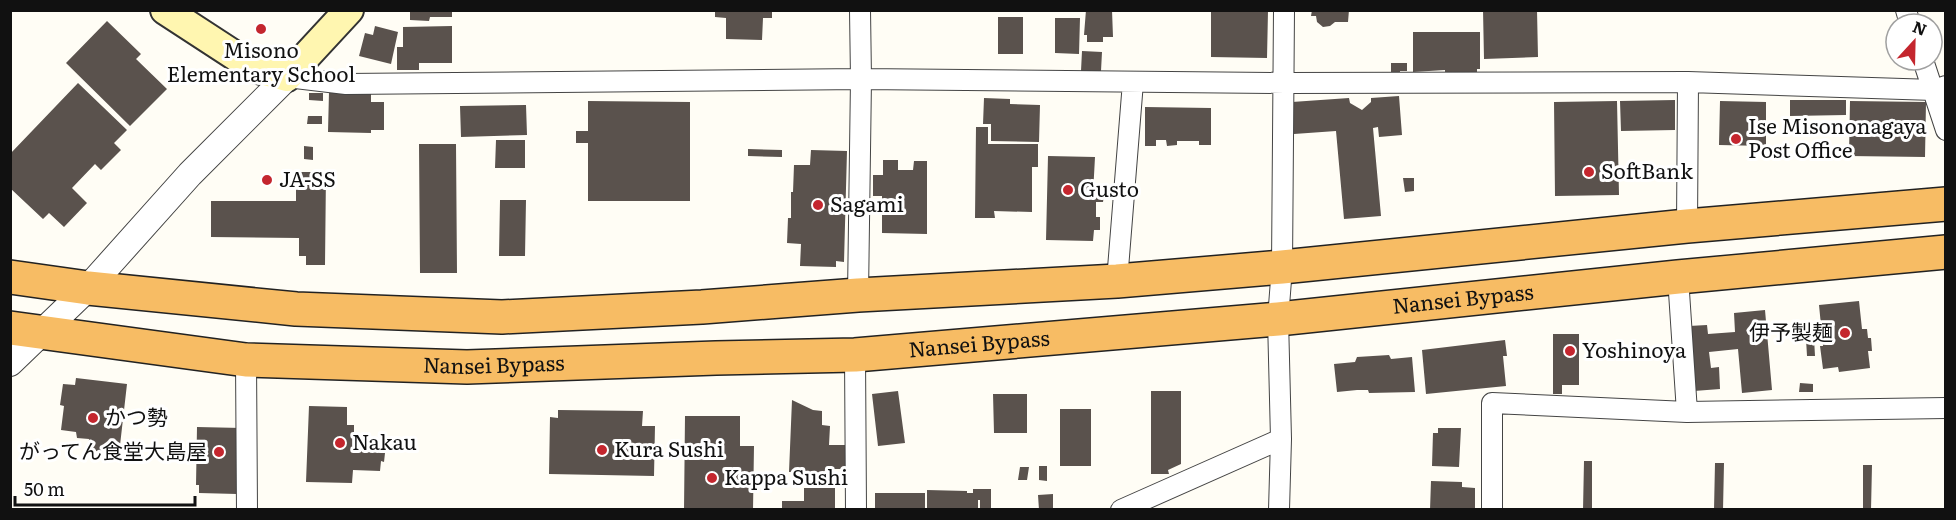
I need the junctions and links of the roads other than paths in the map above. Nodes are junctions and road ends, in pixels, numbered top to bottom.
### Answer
1 (165, 10) edge
2 (349, 10) edge
3 (860, 10) edge
4 (1284, 10) edge
5 (1930, 72) edge
6 (287, 77) junction
7 (861, 78) junction
8 (1133, 82) junction
9 (1688, 82) junction
10 (1284, 83) junction
11 (1940, 88) edge
12 (1946, 130) edge
13 (1946, 204) edge
14 (1687, 226) junction
15 (1946, 252) edge
16 (1282, 267) junction
17 (10, 277) edge
18 (1678, 277) junction
19 (1117, 280) junction
20 (88, 288) junction
21 (858, 295) junction
22 (1278, 319) junction
23 (25, 331) edge
24 (855, 355) junction
25 (246, 360) junction
26 (10, 363) edge
27 (1946, 408) edge
28 (1687, 412) junction
29 (1281, 439) junction
30 (247, 510) edge
31 (856, 510) edge
32 (1121, 510) edge
33 (1280, 510) edge
34 (1492, 510) edge

1 - 6 main road
2 - 6 main road
3 - 7 street
4 - 10 street
5 - 11 street
6 - 7 street
6 - 20 street
7 - 8 street
7 - 21 street
8 - 10 street
8 - 19 street
9 - 10 street
9 - 11 street
9 - 14 street
10 - 16 street
11 - 12 street
13 - 14 highway
14 - 16 highway
15 - 18 highway, Nansei Bypass
16 - 19 highway
16 - 22 street
17 - 20 highway
18 - 22 highway, Nansei Bypass
18 - 28 street
19 - 21 highway
20 - 21 highway
20 - 23 street
22 - 24 highway, Nansei Bypass
22 - 29 street
23 - 25 highway, Nansei Bypass
23 - 26 street
24 - 25 highway, Nansei Bypass
24 - 31 street
25 - 30 street
27 - 28 street
28 - 34 street
29 - 32 street
29 - 33 street

